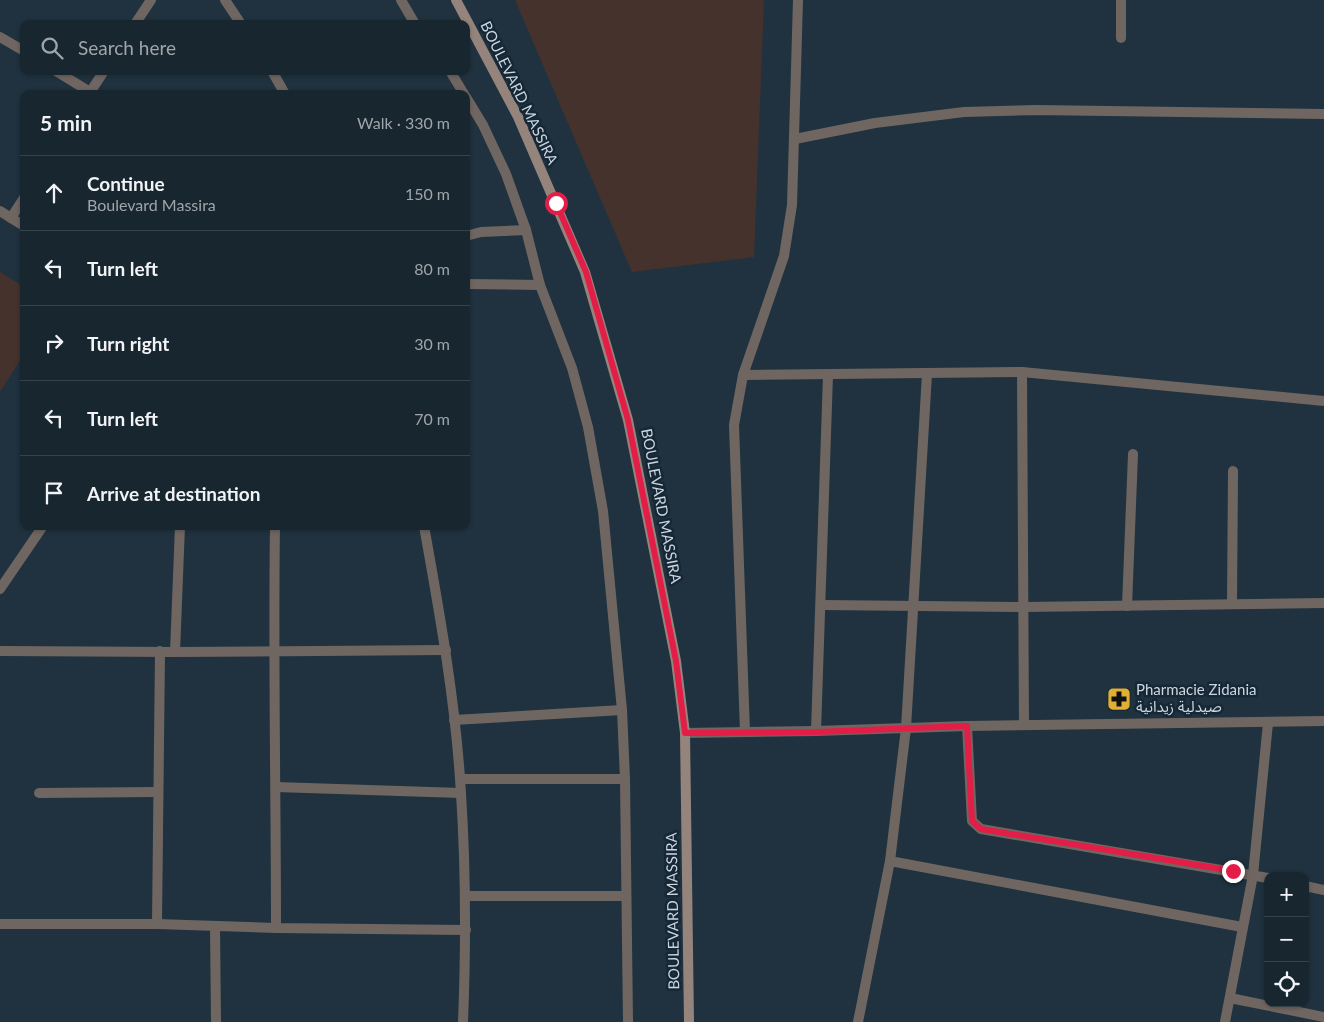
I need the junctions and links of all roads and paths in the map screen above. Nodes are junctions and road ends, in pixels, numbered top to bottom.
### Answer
1 (151, 0) edge
2 (225, 0) edge
3 (401, 0) edge
4 (456, 0) edge
5 (798, 0) edge
6 (1121, 0) edge
7 (138, 20) edge
8 (238, 20) edge
9 (414, 20) edge
10 (467, 20) edge
11 (470, 26) edge
12 (0, 37) edge
13 (1122, 38) dead end
14 (20, 49) edge
15 (62, 75) edge
16 (101, 75) edge
17 (274, 75) edge
18 (452, 75) edge
19 (85, 90) edge
20 (92, 90) edge
21 (282, 90) edge
22 (462, 90) edge
23 (470, 104) edge
24 (1324, 114) edge
25 (795, 139) junction
26 (20, 204) edge
27 (0, 211) edge
28 (11, 218) junction
29 (20, 224) edge
30 (526, 230) junction
31 (470, 235) edge
32 (470, 284) edge
33 (540, 285) junction
34 (1022, 372) junction
35 (927, 374) junction
36 (744, 375) junction
37 (828, 375) junction
38 (1324, 401) edge
39 (1133, 454) dead end
40 (1233, 471) dead end
41 (40, 530) edge
42 (180, 530) edge
43 (274, 530) edge
44 (425, 530) edge
45 (0, 589) edge
46 (1324, 603) edge
47 (1232, 604) junction
48 (821, 605) junction
49 (1127, 606) junction
50 (914, 607) junction
51 (1023, 607) junction
52 (0, 650) edge
53 (446, 650) junction
54 (160, 651) junction
55 (273, 651) junction
56 (175, 652) junction
57 (622, 710) junction
58 (454, 720) junction
59 (1324, 721) edge
60 (1268, 723) junction
61 (1024, 725) junction
62 (967, 726) junction
63 (906, 728) junction
64 (745, 732) junction
65 (816, 732) junction
66 (685, 733) junction
67 (460, 779) junction
68 (624, 779) junction
69 (276, 787) junction
70 (158, 792) junction
71 (39, 793) dead end
72 (461, 793) junction
73 (890, 862) junction
74 (1253, 874) junction
75 (1264, 877) edge
76 (1309, 887) edge
77 (1324, 890) edge
78 (465, 896) junction
79 (626, 896) junction
80 (0, 924) edge
81 (157, 924) junction
82 (215, 926) junction
83 (1242, 927) junction
84 (276, 928) junction
85 (466, 930) junction
86 (1230, 998) junction
87 (1324, 1017) edge
88 (216, 1022) edge
89 (464, 1022) edge
90 (628, 1022) edge
91 (689, 1022) edge
92 (858, 1022) edge
93 (1225, 1022) edge

1 - 7 street
2 - 8 street
3 - 9 street
4 - 10 main road, BOULEVARD MASSIRA
5 - 25 street
6 - 13 street
11 - 66 main road, BOULEVARD MASSIRA
12 - 14 street
15 - 19 street
16 - 20 street
17 - 21 street
18 - 22 street
23 - 30 street
24 - 25 street
25 - 36 street
26 - 28 street
27 - 28 street
28 - 29 street
30 - 31 street
30 - 33 street
32 - 33 street
33 - 57 street
34 - 35 street
34 - 38 street
34 - 51 street
35 - 37 street
35 - 50 street
36 - 37 street
36 - 64 street
37 - 48 street
39 - 49 street
40 - 47 street
41 - 45 street
42 - 56 street
43 - 55 street
44 - 53 street
46 - 47 street
47 - 49 street
48 - 50 street
48 - 65 street
49 - 51 street
50 - 51 street
50 - 63 street
51 - 61 street
52 - 54 street
53 - 55 street
53 - 58 street
54 - 56 street
54 - 70 street
55 - 56 street
55 - 69 street
57 - 58 street
57 - 68 street
58 - 67 street
59 - 60 street
60 - 61 street
60 - 74 street
61 - 62 street
62 - 63 street
62 - 74 street
63 - 65 street
63 - 73 street
64 - 65 street
64 - 66 street
66 - 91 main road, BOULEVARD MASSIRA
67 - 68 street
67 - 72 street
68 - 79 street
69 - 72 street
69 - 84 street
70 - 71 street
70 - 81 street
72 - 78 street
73 - 83 street
73 - 92 street
74 - 75 street
74 - 83 street
76 - 77 street
78 - 79 street
78 - 85 street
79 - 90 street
80 - 81 street
81 - 82 street
82 - 84 street
82 - 88 street
83 - 86 street
84 - 85 street
85 - 89 street
86 - 87 street
86 - 93 street

